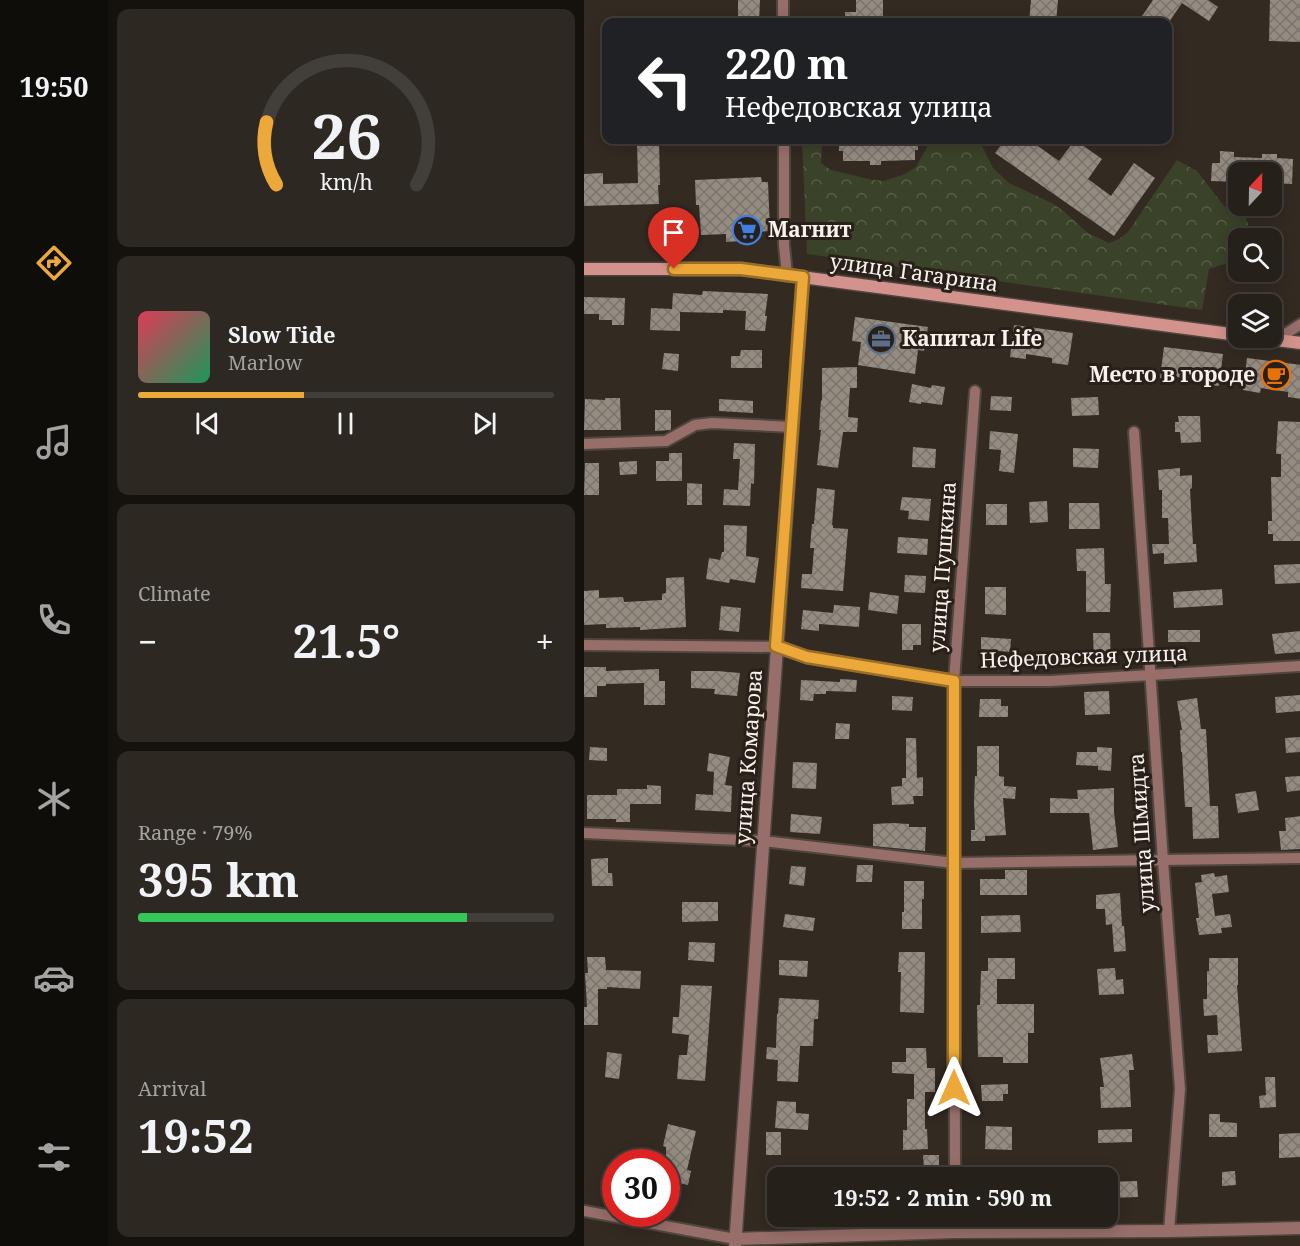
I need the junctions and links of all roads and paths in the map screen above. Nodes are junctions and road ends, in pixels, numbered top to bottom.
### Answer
1 (783, 0) edge
2 (783, 18) edge
3 (784, 144) edge
4 (584, 269) edge
5 (787, 275) junction
6 (803, 277) junction
7 (1301, 324) edge
8 (1228, 334) edge
9 (1282, 336) edge
10 (1282, 341) edge
11 (1301, 343) edge
12 (976, 391) dead end
13 (792, 427) junction
14 (1134, 432) dead end
15 (584, 444) edge
16 (584, 645) edge
17 (776, 646) junction
18 (1301, 666) edge
19 (1151, 676) junction
20 (954, 681) junction
21 (584, 833) edge
22 (763, 841) junction
23 (1301, 858) edge
24 (1163, 861) junction
25 (954, 863) junction
26 (955, 1167) edge
27 (584, 1211) edge
28 (955, 1227) edge
29 (1301, 1228) edge
30 (1169, 1231) junction
31 (955, 1232) junction
32 (735, 1242) edge

1 - 2 street
3 - 5 street
4 - 5 main road, улица Гагарина
5 - 6 main road, улица Гагарина
6 - 8 main road, улица Гагарина
6 - 13 street, улица Комарова
7 - 9 street
10 - 11 main road
12 - 20 street, улица Пушкина
13 - 15 street
13 - 17 street, улица Комарова
14 - 19 street, улица Шмидта
16 - 17 street, Нефедовская улица
17 - 20 street, Нефедовская улица
17 - 22 street, улица Комарова
18 - 19 street, Нефедовская улица
19 - 20 street, Нефедовская улица
19 - 24 street, улица Шмидта
20 - 25 street, улица Пушкина
21 - 22 street
22 - 25 street
22 - 32 street, улица Комарова
23 - 24 street
24 - 25 street
24 - 30 street, улица Шмидта
25 - 26 street, улица Пушкина
27 - 32 street
28 - 31 street
29 - 30 street
30 - 31 street
31 - 32 street

